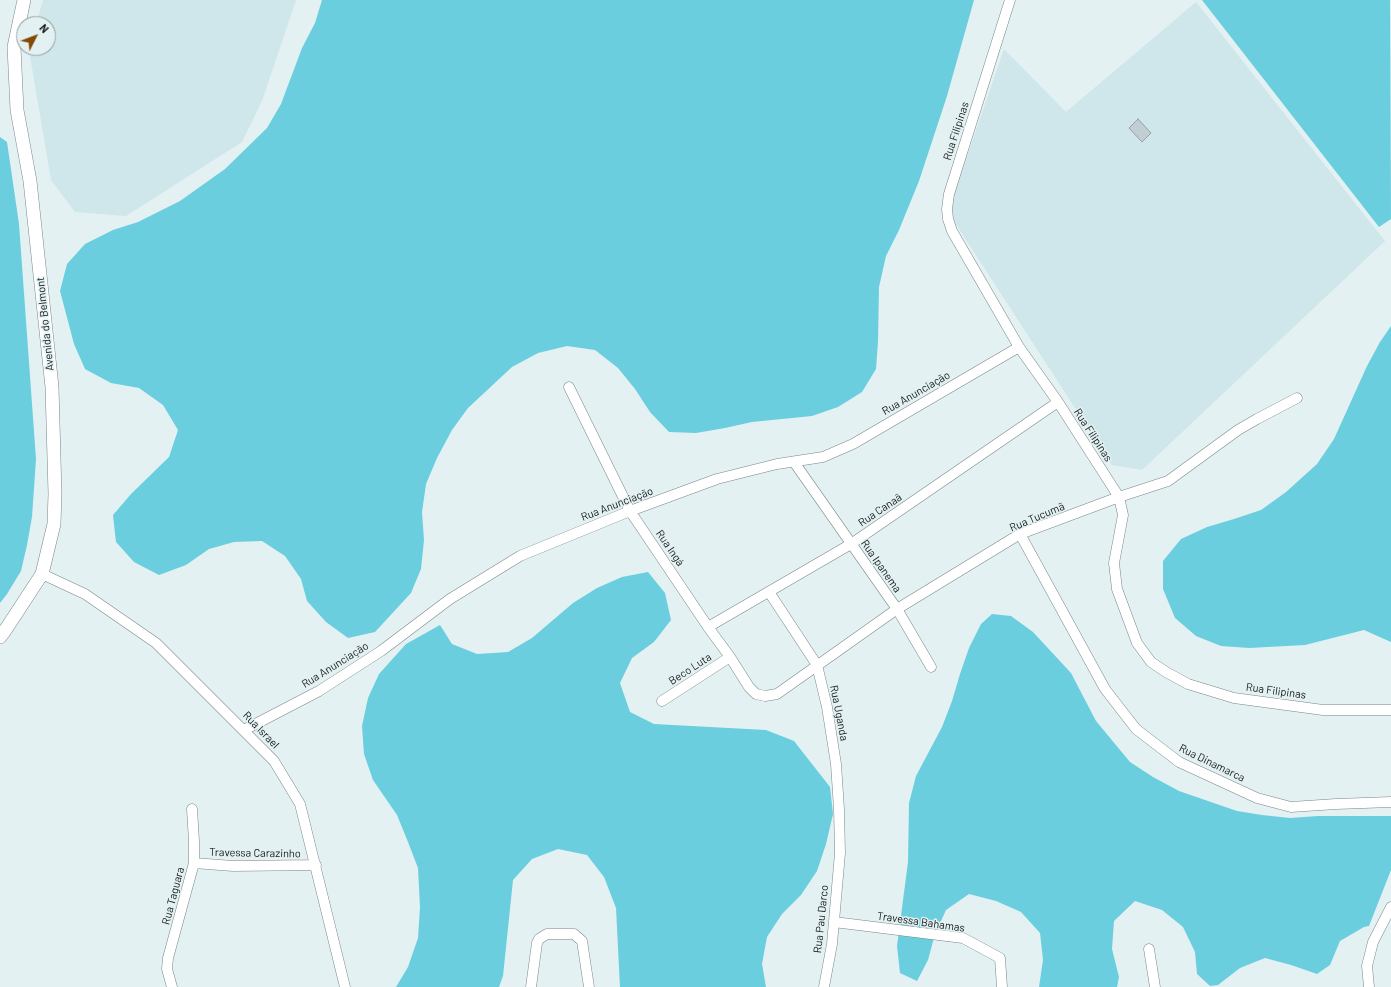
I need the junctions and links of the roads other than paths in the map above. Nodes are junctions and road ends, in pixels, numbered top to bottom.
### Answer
1 (24, 0) edge
2 (1010, 0) edge
3 (1019, 347) junction
4 (569, 387) dead end
5 (1297, 398) dead end
6 (1058, 402) junction
7 (794, 462) junction
8 (1119, 497) junction
9 (630, 511) junction
10 (1020, 534) junction
11 (851, 544) junction
12 (42, 574) junction
13 (769, 592) junction
14 (897, 609) junction
15 (708, 627) junction
16 (0, 637) edge
17 (730, 657) junction
18 (817, 665) junction
19 (931, 668) dead end
20 (777, 694) joint
21 (662, 701) dead end
22 (1391, 710) edge
23 (244, 730) junction
24 (1391, 802) edge
25 (192, 809) dead end
26 (840, 853) joint
27 (194, 863) junction
28 (316, 865) junction
29 (1391, 907) edge
30 (834, 922) junction
31 (1149, 949) dead end
32 (172, 987) edge
33 (345, 987) edge
34 (531, 987) edge
35 (589, 987) edge
36 (824, 987) edge
37 (1002, 987) edge
38 (1155, 987) edge
39 (1369, 987) edge

1 - 12 street, Avenida do Belmont
2 - 3 street, Rua Filipinas
3 - 6 street, Rua Filipinas
3 - 7 street, Rua Anunciação
4 - 9 street, Rua Ingá
5 - 8 street, Rua Tucumã
6 - 8 street, Rua Filipinas
6 - 11 street, Rua Canaã
7 - 9 street, Rua Anunciação
7 - 11 street, Rua Ipanema
8 - 10 street, Rua Tucumã
8 - 22 street, Rua Filipinas
9 - 15 street, Rua Ingá
9 - 23 street, Rua Anunciação
10 - 14 street, Rua Tucumã
10 - 24 street, Rua Dinamarca
11 - 13 street, Rua Canaã
11 - 14 street, Rua Ipanema
12 - 16 street, Avenida do Belmont
12 - 23 street, Rua Israel
13 - 15 street, Rua Canaã
13 - 18 street, Rua Uganda
14 - 18 street, Rua Tucumã
14 - 19 street, Rua Ipanema
15 - 17 street, Rua Ingá
17 - 20 street, Rua Ingá
17 - 21 street, Beco Luta
18 - 20 street, Rua Tucumã
18 - 26 street, Rua Uganda
23 - 28 street, Rua Israel
25 - 27 street, Rua Taguara
26 - 30 street, Rua Pau Darco
27 - 28 street, Travessa Carazinho
27 - 32 street, Rua Taguara
28 - 33 street, Rua Israel
29 - 39 street
30 - 36 street, Rua Pau Darco
30 - 37 street, Travessa Bahamas
31 - 38 street
34 - 35 street

